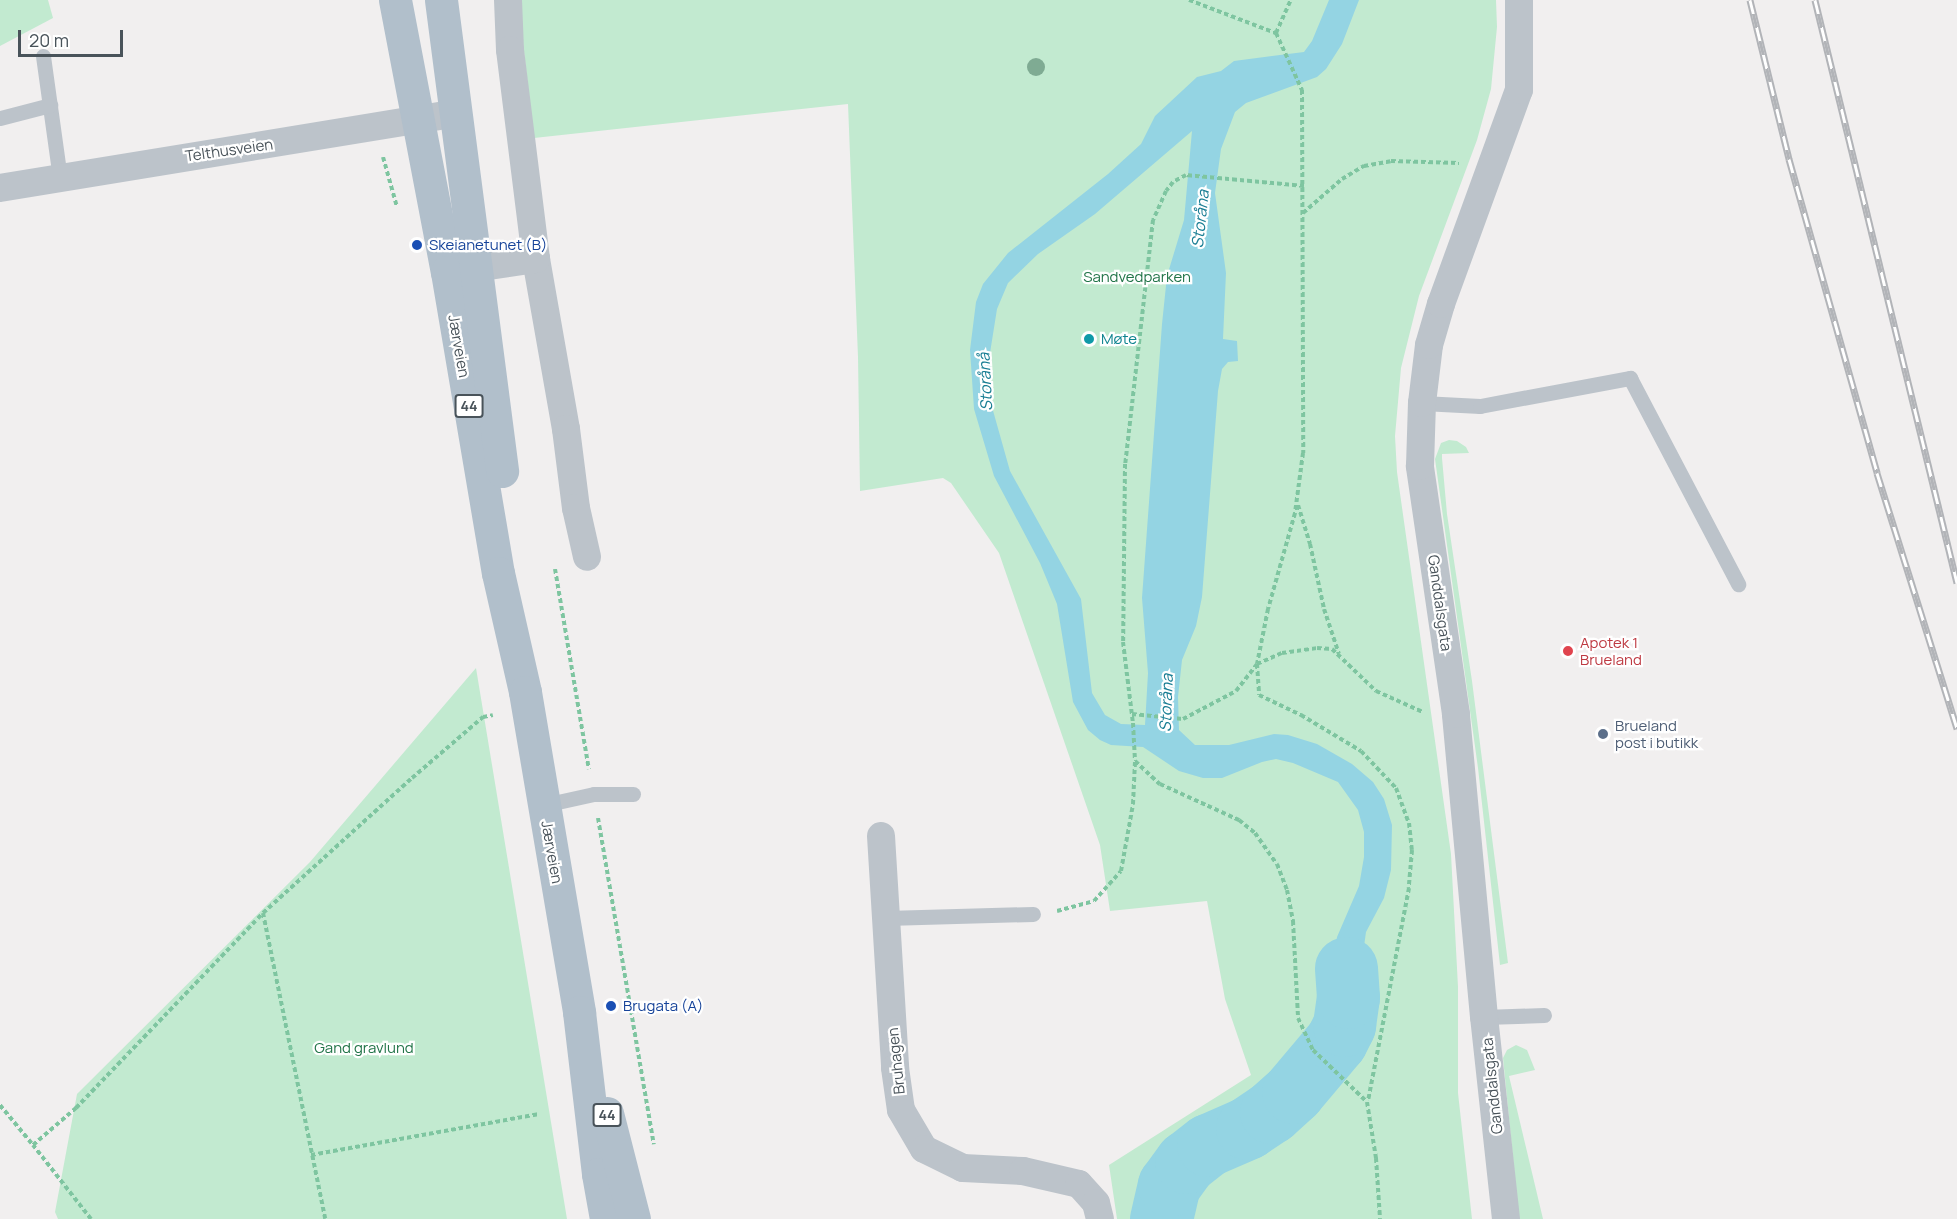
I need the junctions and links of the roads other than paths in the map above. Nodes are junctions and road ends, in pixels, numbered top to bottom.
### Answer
1 (395, 0) edge
2 (441, 0) edge
3 (508, 0) edge
4 (1519, 0) edge
5 (43, 56) dead end
6 (50, 105) junction
7 (457, 113) junction
8 (0, 118) edge
9 (418, 118) junction
10 (60, 177) junction
11 (0, 188) edge
12 (536, 259) junction
13 (462, 270) junction
14 (1422, 403) junction
15 (587, 557) dead end
16 (1738, 584) dead end
17 (633, 794) dead end
18 (544, 805) junction
19 (881, 836) dead end
20 (1033, 914) road end
21 (886, 918) junction
22 (579, 1012) junction
23 (1544, 1015) dead end
24 (1484, 1017) junction
25 (606, 1219) edge
26 (634, 1219) edge
27 (1100, 1219) edge
28 (1506, 1219) edge

1 - 9 main road, Jærveien / 44
2 - 7 main road, Jærveien / 44
3 - 12 street
4 - 14 street, Ganddalsgata
5 - 6 lane
6 - 8 lane
6 - 10 lane
7 - 9 street, Telthusveien
7 - 13 main road, Jærveien / 44
9 - 10 street, Telthusveien
9 - 13 main road, Jærveien / 44
10 - 11 street, Telthusveien
12 - 13 street
12 - 15 street
13 - 18 main road, Jærveien / 44
14 - 16 lane
14 - 24 street, Ganddalsgata
17 - 18 lane
18 - 22 main road, Jærveien / 44
19 - 21 street, Bruhagen
20 - 21 lane
21 - 27 street, Bruhagen
22 - 25 main road, Jærveien / 44
22 - 26 main road, Jærveien / 44
23 - 24 lane
24 - 28 street, Ganddalsgata

